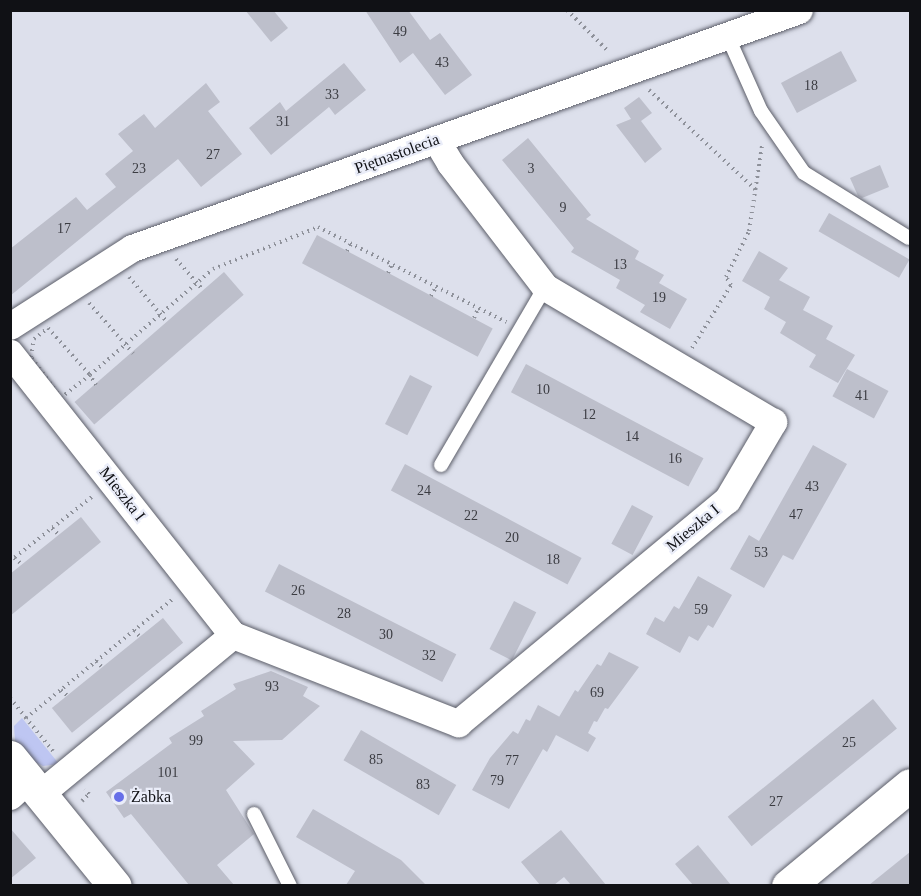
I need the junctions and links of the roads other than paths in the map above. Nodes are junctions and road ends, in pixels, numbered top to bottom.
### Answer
1 (793, 12) edge
2 (728, 36) junction
3 (436, 140) junction
4 (909, 238) edge
5 (545, 287) junction
6 (10, 326) edge
7 (10, 353) edge
8 (441, 465) dead end
9 (233, 635) junction
10 (22, 782) edge
11 (910, 785) edge
12 (254, 814) dead end
13 (112, 884) edge
14 (290, 885) edge
15 (788, 885) edge

1 - 2 street, Piętnastolecia
2 - 3 street, Piętnastolecia
2 - 4 lane
3 - 5 street, Mieszka I
3 - 6 street, Piętnastolecia
5 - 8 lane
5 - 9 street, Mieszka I
7 - 9 street, Mieszka I
9 - 10 street
10 - 13 street
11 - 15 street
12 - 14 lane

